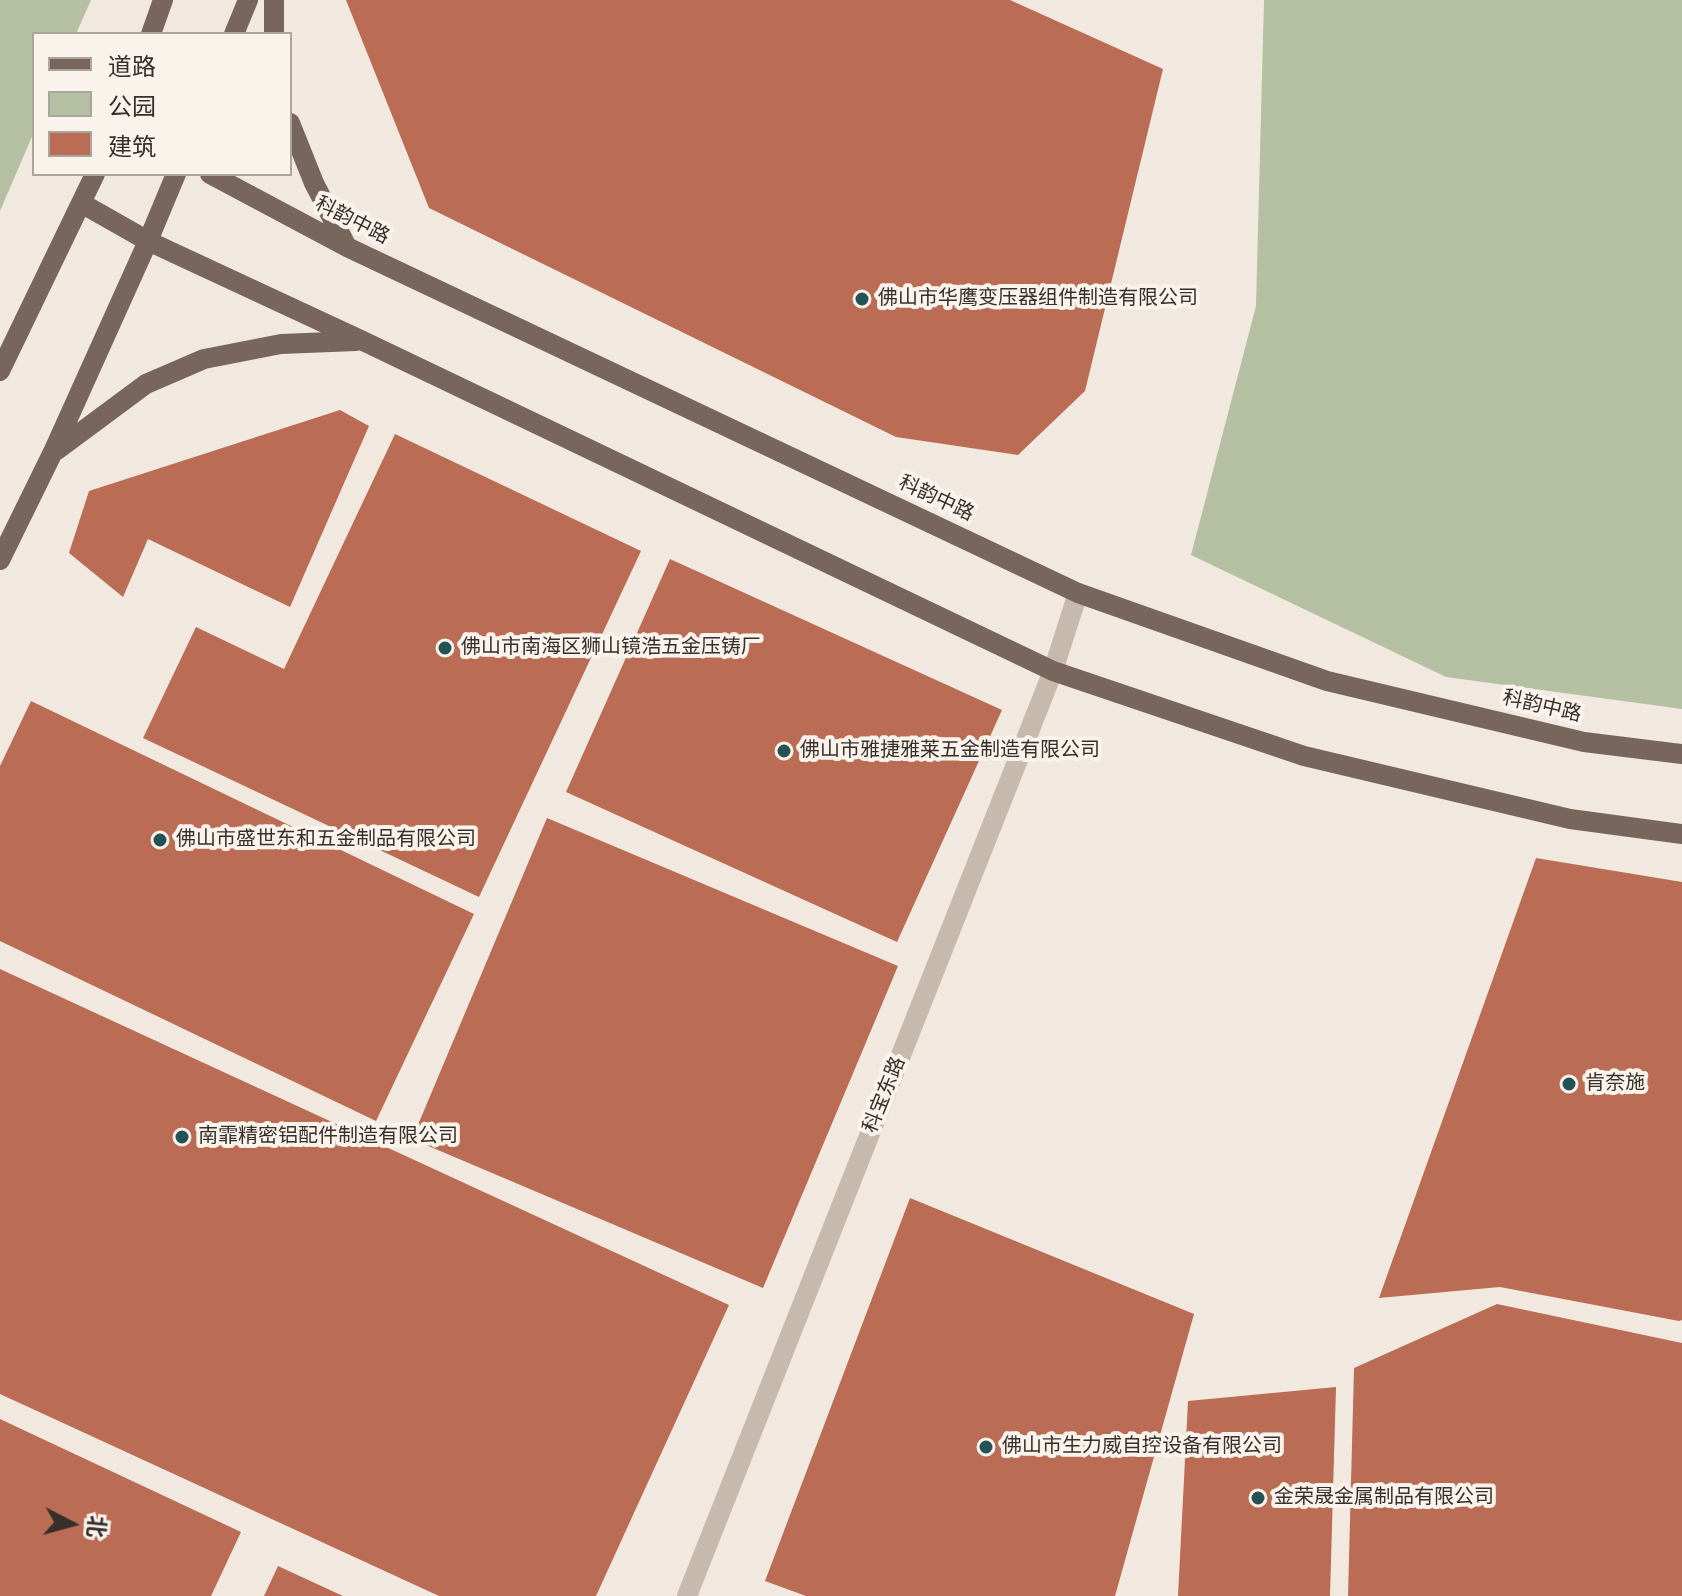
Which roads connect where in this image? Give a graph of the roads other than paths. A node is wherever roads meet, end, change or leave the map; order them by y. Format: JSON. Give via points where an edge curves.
{"nodes":[{"id":1,"x":163,"y":0,"type":"edge"},
{"id":2,"x":248,"y":0,"type":"edge"},
{"id":3,"x":274,"y":0,"type":"edge"},
{"id":4,"x":152,"y":32,"type":"edge"},
{"id":5,"x":235,"y":32,"type":"edge"},
{"id":6,"x":274,"y":32,"type":"edge"},
{"id":7,"x":292,"y":128,"type":"edge"},
{"id":8,"x":94,"y":176,"type":"edge"},
{"id":9,"x":175,"y":176,"type":"edge"},
{"id":10,"x":214,"y":176,"type":"edge"},
{"id":11,"x":81,"y":203,"type":"junction"},
{"id":12,"x":148,"y":241,"type":"junction"},
{"id":13,"x":347,"y":247,"type":"junction"},
{"id":14,"x":363,"y":341,"type":"junction"},
{"id":15,"x":0,"y":371,"type":"edge"},
{"id":16,"x":53,"y":452,"type":"junction"},
{"id":17,"x":0,"y":560,"type":"edge"},
{"id":18,"x":1078,"y":593,"type":"junction"},
{"id":19,"x":1053,"y":671,"type":"junction"},
{"id":20,"x":1682,"y":754,"type":"edge"},
{"id":21,"x":1682,"y":834,"type":"edge"},
{"id":22,"x":687,"y":1596,"type":"edge"}],
"edges":[{"from":1,"to":4,"type":"main road"},
{"from":2,"to":5,"type":"main road"},
{"from":3,"to":6,"type":"main road"},
{"from":7,"to":13,"type":"main road"},
{"from":8,"to":11,"type":"main road"},
{"from":9,"to":12,"type":"main road"},
{"from":10,"to":13,"type":"main road","name":"科韵中路"},
{"from":11,"to":12,"type":"main road"},
{"from":11,"to":15,"type":"main road"},
{"from":12,"to":14,"type":"main road"},
{"from":12,"to":16,"type":"main road"},
{"from":13,"to":18,"type":"main road","name":"科韵中路"},
{"from":14,"to":16,"type":"main road","via":[[281,344],[204,359],[146,384]]},
{"from":14,"to":19,"type":"main road"},
{"from":16,"to":17,"type":"main road"},
{"from":18,"to":19,"type":"street","name":"科宝东路"},
{"from":18,"to":20,"type":"main road","name":"科韵中路","via":[[1327,681],[1584,742]]},
{"from":19,"to":21,"type":"main road","via":[[1304,756],[1570,819]]},
{"from":19,"to":22,"type":"street","name":"科宝东路"}]}
